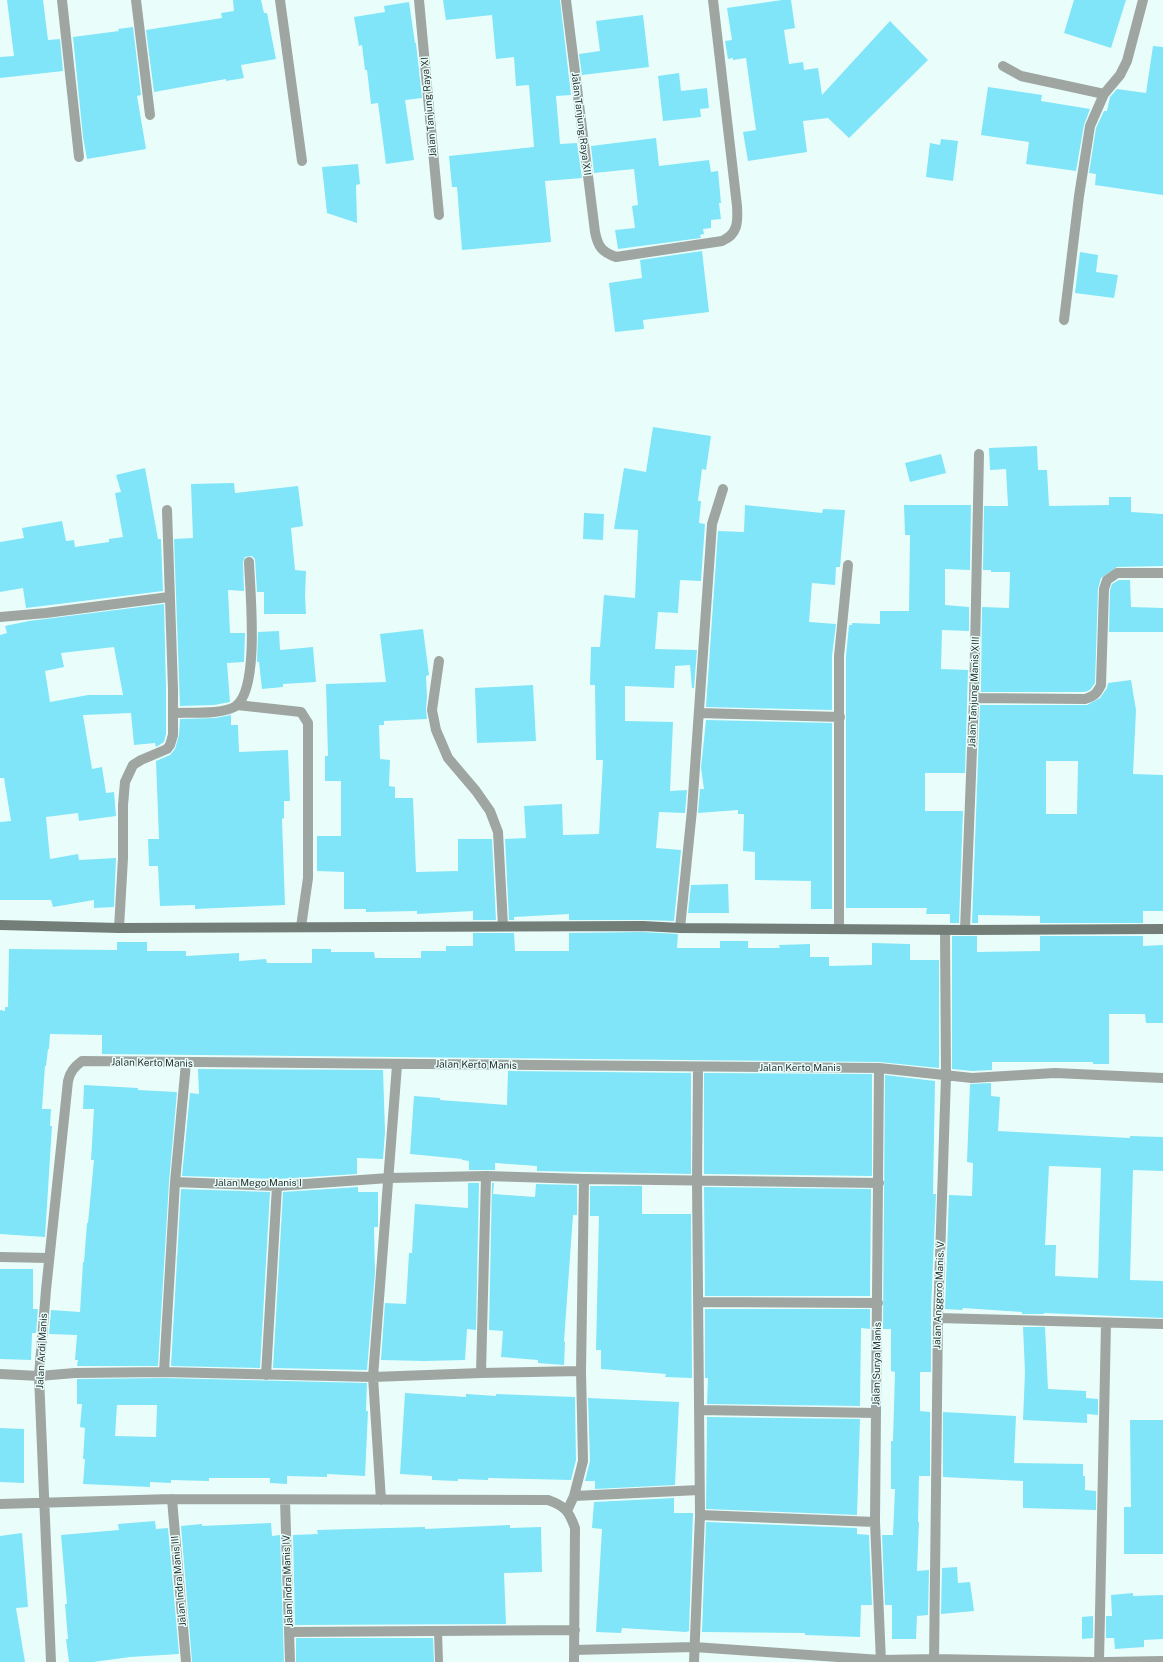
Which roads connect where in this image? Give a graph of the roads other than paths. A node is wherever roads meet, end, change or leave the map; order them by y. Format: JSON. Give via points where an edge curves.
{"nodes":[{"id":1,"x":62,"y":0,"type":"edge"},
{"id":2,"x":136,"y":0,"type":"edge"},
{"id":3,"x":280,"y":0,"type":"edge"},
{"id":4,"x":419,"y":0,"type":"edge"},
{"id":5,"x":566,"y":0,"type":"edge"},
{"id":6,"x":713,"y":0,"type":"edge"},
{"id":7,"x":1143,"y":0,"type":"edge"},
{"id":8,"x":1003,"y":66,"type":"dead end"},
{"id":9,"x":1104,"y":94,"type":"junction"},
{"id":10,"x":150,"y":115,"type":"dead end"},
{"id":11,"x":80,"y":157,"type":"dead end"},
{"id":12,"x":302,"y":161,"type":"dead end"},
{"id":13,"x":439,"y":215,"type":"dead end"},
{"id":14,"x":1064,"y":320,"type":"dead end"},
{"id":15,"x":979,"y":454,"type":"dead end"},
{"id":16,"x":723,"y":489,"type":"dead end"},
{"id":17,"x":167,"y":510,"type":"dead end"},
{"id":18,"x":249,"y":562,"type":"dead end"},
{"id":19,"x":848,"y":566,"type":"dead end"},
{"id":20,"x":1163,"y":573,"type":"edge"},
{"id":21,"x":169,"y":597,"type":"junction"},
{"id":22,"x":0,"y":617,"type":"edge"},
{"id":23,"x":439,"y":661,"type":"dead end"},
{"id":24,"x":974,"y":698,"type":"junction"},
{"id":25,"x":237,"y":705,"type":"junction"},
{"id":26,"x":173,"y":713,"type":"junction"},
{"id":27,"x":699,"y":713,"type":"junction"},
{"id":28,"x":840,"y":717,"type":"junction"},
{"id":29,"x":0,"y":925,"type":"edge"},
{"id":30,"x":503,"y":926,"type":"junction"},
{"id":31,"x":301,"y":927,"type":"junction"},
{"id":32,"x":119,"y":928,"type":"junction"},
{"id":33,"x":680,"y":928,"type":"junction"},
{"id":34,"x":1163,"y":928,"type":"edge"},
{"id":35,"x":839,"y":929,"type":"junction"},
{"id":36,"x":945,"y":930,"type":"junction"},
{"id":37,"x":965,"y":930,"type":"junction"},
{"id":38,"x":186,"y":1063,"type":"junction"},
{"id":39,"x":397,"y":1064,"type":"junction"},
{"id":40,"x":74,"y":1066,"type":"joint"},
{"id":41,"x":698,"y":1068,"type":"junction"},
{"id":42,"x":879,"y":1068,"type":"junction"},
{"id":43,"x":946,"y":1076,"type":"junction"},
{"id":44,"x":1163,"y":1078,"type":"edge"},
{"id":45,"x":486,"y":1176,"type":"junction"},
{"id":46,"x":389,"y":1178,"type":"junction"},
{"id":47,"x":584,"y":1179,"type":"junction"},
{"id":48,"x":697,"y":1181,"type":"junction"},
{"id":49,"x":175,"y":1182,"type":"junction"},
{"id":50,"x":879,"y":1183,"type":"junction"},
{"id":51,"x":277,"y":1186,"type":"junction"},
{"id":52,"x":0,"y":1257,"type":"edge"},
{"id":53,"x":49,"y":1258,"type":"junction"},
{"id":54,"x":698,"y":1302,"type":"junction"},
{"id":55,"x":878,"y":1303,"type":"junction"},
{"id":56,"x":938,"y":1318,"type":"junction"},
{"id":57,"x":1106,"y":1323,"type":"junction"},
{"id":58,"x":1163,"y":1324,"type":"edge"},
{"id":59,"x":581,"y":1371,"type":"junction"},
{"id":60,"x":164,"y":1372,"type":"junction"},
{"id":61,"x":481,"y":1373,"type":"junction"},
{"id":62,"x":0,"y":1374,"type":"edge"},
{"id":63,"x":266,"y":1375,"type":"junction"},
{"id":64,"x":40,"y":1376,"type":"junction"},
{"id":65,"x":373,"y":1377,"type":"junction"},
{"id":66,"x":699,"y":1410,"type":"junction"},
{"id":67,"x":876,"y":1413,"type":"junction"},
{"id":68,"x":699,"y":1490,"type":"junction"},
{"id":69,"x":574,"y":1496,"type":"junction"},
{"id":70,"x":172,"y":1499,"type":"junction"},
{"id":71,"x":285,"y":1500,"type":"junction"},
{"id":72,"x":381,"y":1500,"type":"junction"},
{"id":73,"x":45,"y":1503,"type":"junction"},
{"id":74,"x":0,"y":1504,"type":"edge"},
{"id":75,"x":567,"y":1511,"type":"junction"},
{"id":76,"x":700,"y":1515,"type":"junction"},
{"id":77,"x":875,"y":1522,"type":"junction"},
{"id":78,"x":574,"y":1630,"type":"junction"},
{"id":79,"x":438,"y":1631,"type":"junction"},
{"id":80,"x":290,"y":1632,"type":"junction"},
{"id":81,"x":694,"y":1647,"type":"junction"},
{"id":82,"x":574,"y":1650,"type":"junction"},
{"id":83,"x":881,"y":1661,"type":"edge"},
{"id":84,"x":934,"y":1661,"type":"edge"},
{"id":85,"x":1163,"y":1661,"type":"edge"},
{"id":86,"x":51,"y":1662,"type":"edge"},
{"id":87,"x":186,"y":1662,"type":"edge"},
{"id":88,"x":290,"y":1662,"type":"edge"},
{"id":89,"x":439,"y":1662,"type":"edge"},
{"id":90,"x":574,"y":1662,"type":"edge"},
{"id":91,"x":694,"y":1662,"type":"edge"},
{"id":92,"x":1093,"y":1662,"type":"edge"},
{"id":93,"x":1099,"y":1662,"type":"edge"},
{"id":94,"x":1105,"y":1662,"type":"edge"}],
"edges":[{"from":1,"to":11,"type":"street"},
{"from":2,"to":10,"type":"street"},
{"from":3,"to":12,"type":"street"},
{"from":4,"to":13,"type":"street","name":"Jalan Tanjung Raya XI"},
{"from":5,"to":6,"type":"street","name":"Jalan Tanjung Raya XII","via":[[595,232],[600,248],[616,257],[722,241],[733,234],[736,228],[737,206]]},
{"from":7,"to":9,"type":"street","via":[[1127,61],[1120,75]]},
{"from":8,"to":9,"type":"street","via":[[1021,76]]},
{"from":9,"to":14,"type":"street","via":[[1090,126]]},
{"from":15,"to":24,"type":"street","name":"Jalan Tanjung Manis XIII"},
{"from":16,"to":27,"type":"street","via":[[712,524]]},
{"from":17,"to":21,"type":"street"},
{"from":18,"to":25,"type":"street","via":[[252,640],[248,677]]},
{"from":19,"to":28,"type":"street","via":[[839,656]]},
{"from":20,"to":24,"type":"street","via":[[1117,573],[1107,580],[1104,589],[1101,685],[1093,697]]},
{"from":21,"to":22,"type":"street"},
{"from":21,"to":26,"type":"street"},
{"from":23,"to":30,"type":"street","via":[[432,710],[436,730],[448,758],[490,811],[498,832]]},
{"from":24,"to":37,"type":"street","name":"Jalan Tanjung Manis XIII"},
{"from":25,"to":26,"type":"street","via":[[217,711]]},
{"from":25,"to":31,"type":"street","via":[[301,712],[308,723],[308,878]]},
{"from":26,"to":32,"type":"street","via":[[173,735],[170,745],[167,749],[133,765],[125,782]]},
{"from":27,"to":28,"type":"street"},
{"from":27,"to":33,"type":"street"},
{"from":28,"to":35,"type":"street"},
{"from":29,"to":32,"type":"main road"},
{"from":30,"to":31,"type":"main road"},
{"from":30,"to":33,"type":"main road"},
{"from":31,"to":32,"type":"main road"},
{"from":33,"to":35,"type":"main road"},
{"from":34,"to":37,"type":"main road"},
{"from":35,"to":36,"type":"main road"},
{"from":36,"to":37,"type":"main road"},
{"from":36,"to":43,"type":"street","name":"Jalan Anggoro Manis. V"},
{"from":38,"to":39,"type":"street","name":"Jalan Kerto Manis"},
{"from":38,"to":40,"type":"street","name":"Jalan Kerto Manis","via":[[82,1062]]},
{"from":38,"to":49,"type":"street"},
{"from":39,"to":41,"type":"street","name":"Jalan Kerto Manis"},
{"from":39,"to":46,"type":"street"},
{"from":40,"to":53,"type":"street","name":"Jalan Ardi Manis","via":[[68,1081]]},
{"from":41,"to":42,"type":"street","name":"Jalan Kerto Manis"},
{"from":41,"to":48,"type":"street"},
{"from":42,"to":43,"type":"street","name":"Jalan Kerto Manis"},
{"from":42,"to":50,"type":"street","name":"Jalan Surya Manis"},
{"from":43,"to":44,"type":"street","name":"Jalan Kerto Manis","via":[[972,1078],[1076,1073]]},
{"from":43,"to":56,"type":"street","name":"Jalan Anggoro Manis. V"},
{"from":45,"to":46,"type":"street","name":"Jalan Mego Manis I"},
{"from":45,"to":47,"type":"street","name":"Jalan Mego Manis I"},
{"from":45,"to":61,"type":"street"},
{"from":46,"to":51,"type":"street","name":"Jalan Mego Manis I"},
{"from":46,"to":65,"type":"street"},
{"from":47,"to":48,"type":"street","name":"Jalan Mego Manis I"},
{"from":47,"to":59,"type":"street"},
{"from":48,"to":50,"type":"street","name":"Jalan Mego Manis I"},
{"from":48,"to":54,"type":"street"},
{"from":49,"to":51,"type":"street","name":"Jalan Mego Manis I"},
{"from":49,"to":60,"type":"street"},
{"from":50,"to":55,"type":"street","name":"Jalan Surya Manis"},
{"from":51,"to":63,"type":"street"},
{"from":52,"to":53,"type":"street"},
{"from":53,"to":64,"type":"street","name":"Jalan Ardi Manis"},
{"from":54,"to":55,"type":"street"},
{"from":54,"to":66,"type":"street"},
{"from":55,"to":67,"type":"street","name":"Jalan Surya Manis"},
{"from":56,"to":57,"type":"street"},
{"from":56,"to":84,"type":"street","name":"Jalan Anggoro Manis. V"},
{"from":57,"to":58,"type":"street"},
{"from":57,"to":93,"type":"street"},
{"from":59,"to":61,"type":"street"},
{"from":59,"to":69,"type":"street","via":[[583,1461]]},
{"from":60,"to":63,"type":"street"},
{"from":60,"to":64,"type":"street"},
{"from":61,"to":65,"type":"street"},
{"from":62,"to":64,"type":"street"},
{"from":63,"to":65,"type":"street"},
{"from":64,"to":73,"type":"street","name":"Jalan Ardi Manis"},
{"from":65,"to":72,"type":"street"},
{"from":66,"to":67,"type":"street"},
{"from":66,"to":68,"type":"street"},
{"from":67,"to":77,"type":"street","name":"Jalan Surya Manis"},
{"from":68,"to":69,"type":"street"},
{"from":68,"to":76,"type":"street"},
{"from":69,"to":75,"type":"street"},
{"from":70,"to":71,"type":"street"},
{"from":70,"to":73,"type":"street"},
{"from":70,"to":87,"type":"street","name":"Jalan Indra Manis III"},
{"from":71,"to":72,"type":"street"},
{"from":71,"to":80,"type":"street","name":"Jalan Indra Manis IV"},
{"from":72,"to":75,"type":"street","via":[[548,1500],[562,1505]]},
{"from":73,"to":74,"type":"street"},
{"from":73,"to":86,"type":"street","name":"Jalan Ardi Manis"},
{"from":75,"to":78,"type":"street","via":[[575,1528]]},
{"from":76,"to":77,"type":"street"},
{"from":76,"to":81,"type":"street"},
{"from":77,"to":83,"type":"street","name":"Jalan Surya Manis"},
{"from":78,"to":79,"type":"street"},
{"from":78,"to":82,"type":"street"},
{"from":79,"to":80,"type":"street"},
{"from":79,"to":89,"type":"lane"},
{"from":80,"to":88,"type":"street","name":"Jalan Indra Manis IV"},
{"from":81,"to":82,"type":"street"},
{"from":81,"to":83,"type":"street"},
{"from":81,"to":91,"type":"street"},
{"from":82,"to":90,"type":"street"},
{"from":83,"to":84,"type":"street"},
{"from":84,"to":92,"type":"street"},
{"from":85,"to":94,"type":"street"}]}
